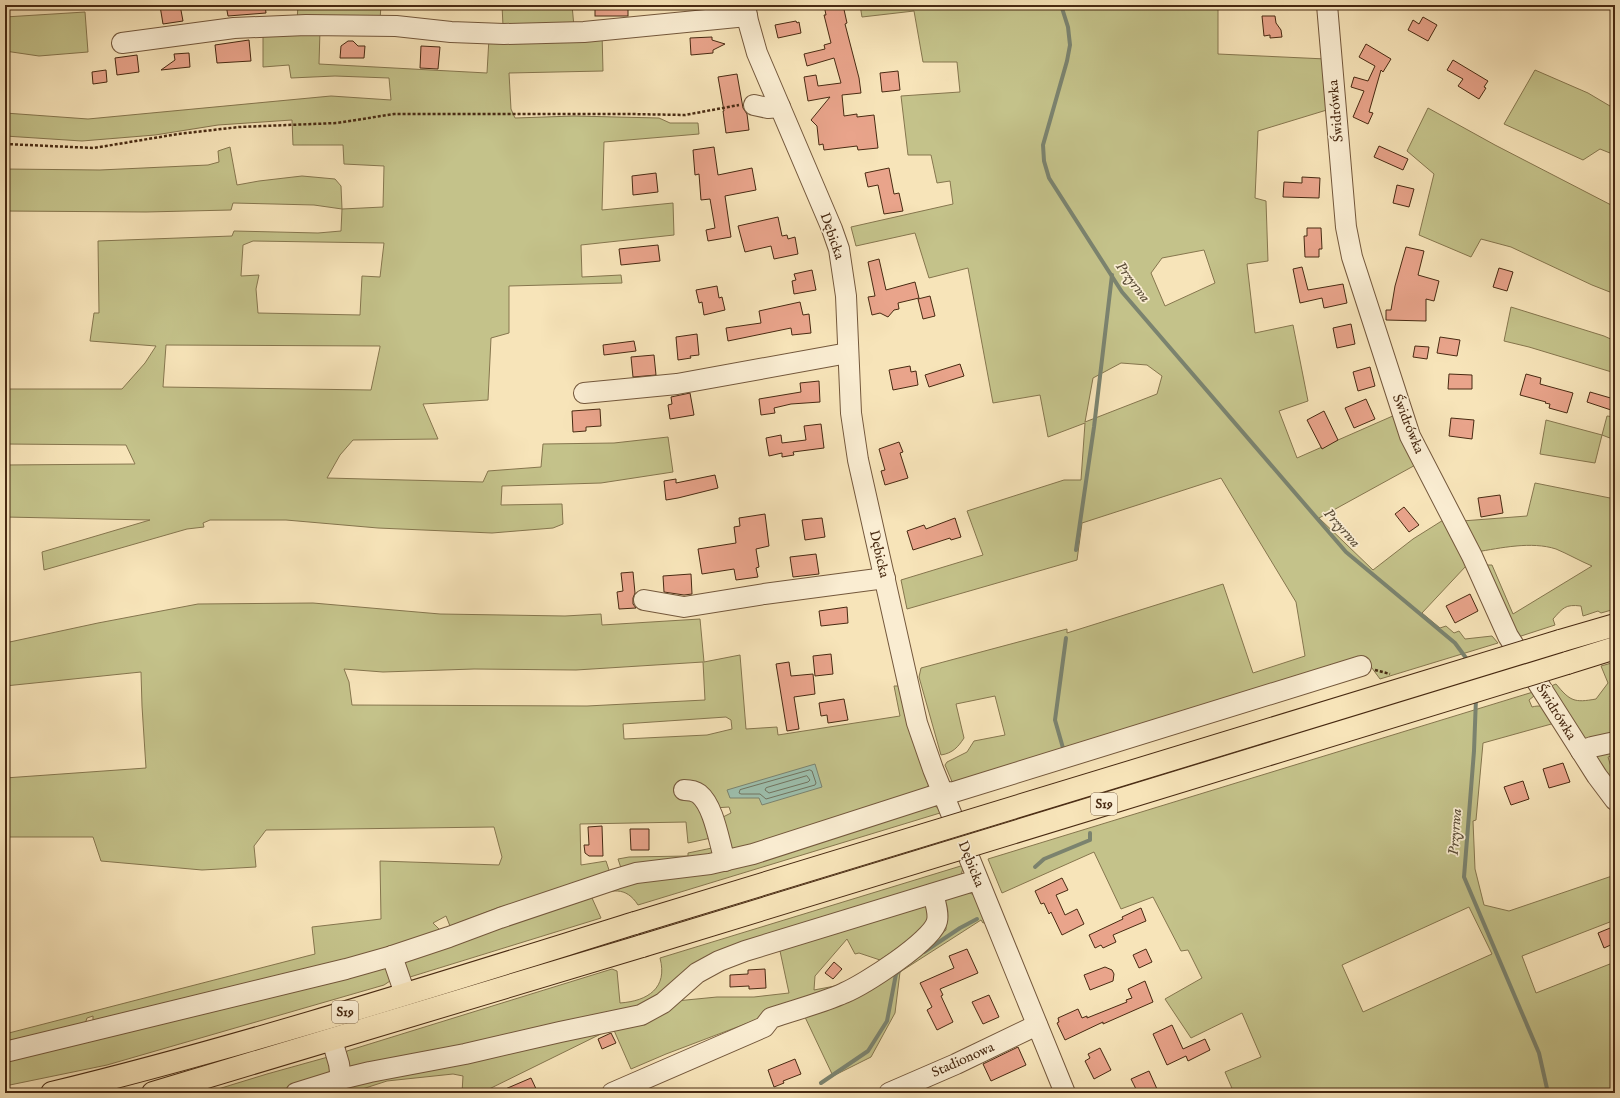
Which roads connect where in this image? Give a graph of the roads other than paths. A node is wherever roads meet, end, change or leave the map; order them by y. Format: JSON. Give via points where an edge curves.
{"nodes":[{"id":1,"x":1327,"y":5,"type":"edge"},
{"id":2,"x":746,"y":10,"type":"edge"},
{"id":3,"x":122,"y":43,"type":"dead end"},
{"id":4,"x":754,"y":105,"type":"road end"},
{"id":5,"x":780,"y":107,"type":"junction"},
{"id":6,"x":848,"y":353,"type":"junction"},
{"id":7,"x":584,"y":393,"type":"dead end"},
{"id":8,"x":885,"y":578,"type":"junction"},
{"id":9,"x":644,"y":600,"type":"dead end"},
{"id":10,"x":1615,"y":625,"type":"edge"},
{"id":11,"x":1615,"y":648,"type":"edge"},
{"id":12,"x":1361,"y":666,"type":"dead end"},
{"id":13,"x":1615,"y":742,"type":"edge"},
{"id":14,"x":1581,"y":751,"type":"junction"},
{"id":15,"x":684,"y":790,"type":"dead end"},
{"id":16,"x":942,"y":793,"type":"junction"},
{"id":17,"x":1615,"y":800,"type":"edge"},
{"id":18,"x":717,"y":862,"type":"junction"},
{"id":19,"x":977,"y":880,"type":"junction"},
{"id":20,"x":933,"y":894,"type":"junction"},
{"id":21,"x":392,"y":956,"type":"junction"},
{"id":22,"x":405,"y":994,"type":"junction"},
{"id":23,"x":1037,"y":1025,"type":"junction"},
{"id":24,"x":332,"y":1040,"type":"junction"},
{"id":25,"x":5,"y":1052,"type":"edge"},
{"id":26,"x":341,"y":1079,"type":"junction"},
{"id":27,"x":52,"y":1093,"type":"edge"},
{"id":28,"x":153,"y":1093,"type":"edge"},
{"id":29,"x":296,"y":1093,"type":"edge"},
{"id":30,"x":612,"y":1093,"type":"edge"},
{"id":31,"x":889,"y":1093,"type":"edge"},
{"id":32,"x":1065,"y":1093,"type":"edge"}],
"edges":[{"from":1,"to":14,"type":"street","name":"Świdrówka","via":[[1346,228],[1352,257],[1410,436],[1472,556],[1508,636]]},
{"from":2,"to":3,"type":"street","via":[[569,32],[504,34],[396,26],[321,25],[234,28]]},
{"from":2,"to":5,"type":"street","name":"Dębicka","via":[[757,53]]},
{"from":4,"to":5,"type":"street"},
{"from":5,"to":6,"type":"street","name":"Dębicka","via":[[839,249],[846,296]]},
{"from":6,"to":7,"type":"street","via":[[677,384]]},
{"from":6,"to":8,"type":"street","name":"Dębicka","via":[[852,421],[858,460]]},
{"from":8,"to":9,"type":"street","via":[[684,607]]},
{"from":8,"to":16,"type":"street","name":"Dębicka","via":[[917,723]]},
{"from":10,"to":22,"type":"highway","number":"S19","bridge":true},
{"from":11,"to":24,"type":"highway","number":"S19","bridge":true},
{"from":12,"to":16,"type":"street","via":[[954,792]]},
{"from":13,"to":14,"type":"street"},
{"from":14,"to":17,"type":"street","name":"Świdrówka"},
{"from":15,"to":18,"type":"street","via":[[698,793],[710,809]]},
{"from":16,"to":18,"type":"street","via":[[826,831]]},
{"from":16,"to":19,"type":"street","name":"Dębicka"},
{"from":18,"to":21,"type":"street","via":[[616,879]]},
{"from":19,"to":20,"type":"street"},
{"from":19,"to":23,"type":"street","name":"Dębicka"},
{"from":20,"to":26,"type":"street","via":[[719,961],[697,973],[663,1003],[641,1015]]},
{"from":20,"to":30,"type":"street","via":[[938,920],[935,926],[919,944],[884,970],[844,993],[771,1018],[764,1027]]},
{"from":21,"to":22,"type":"street"},
{"from":21,"to":25,"type":"street"},
{"from":22,"to":27,"type":"highway","number":"S19","via":[[152,1068]]},
{"from":23,"to":31,"type":"street","name":"Stadionowa"},
{"from":23,"to":32,"type":"street","name":"Dębicka"},
{"from":24,"to":26,"type":"street"},
{"from":24,"to":28,"type":"highway","number":"S19"},
{"from":26,"to":29,"type":"street"}]}
